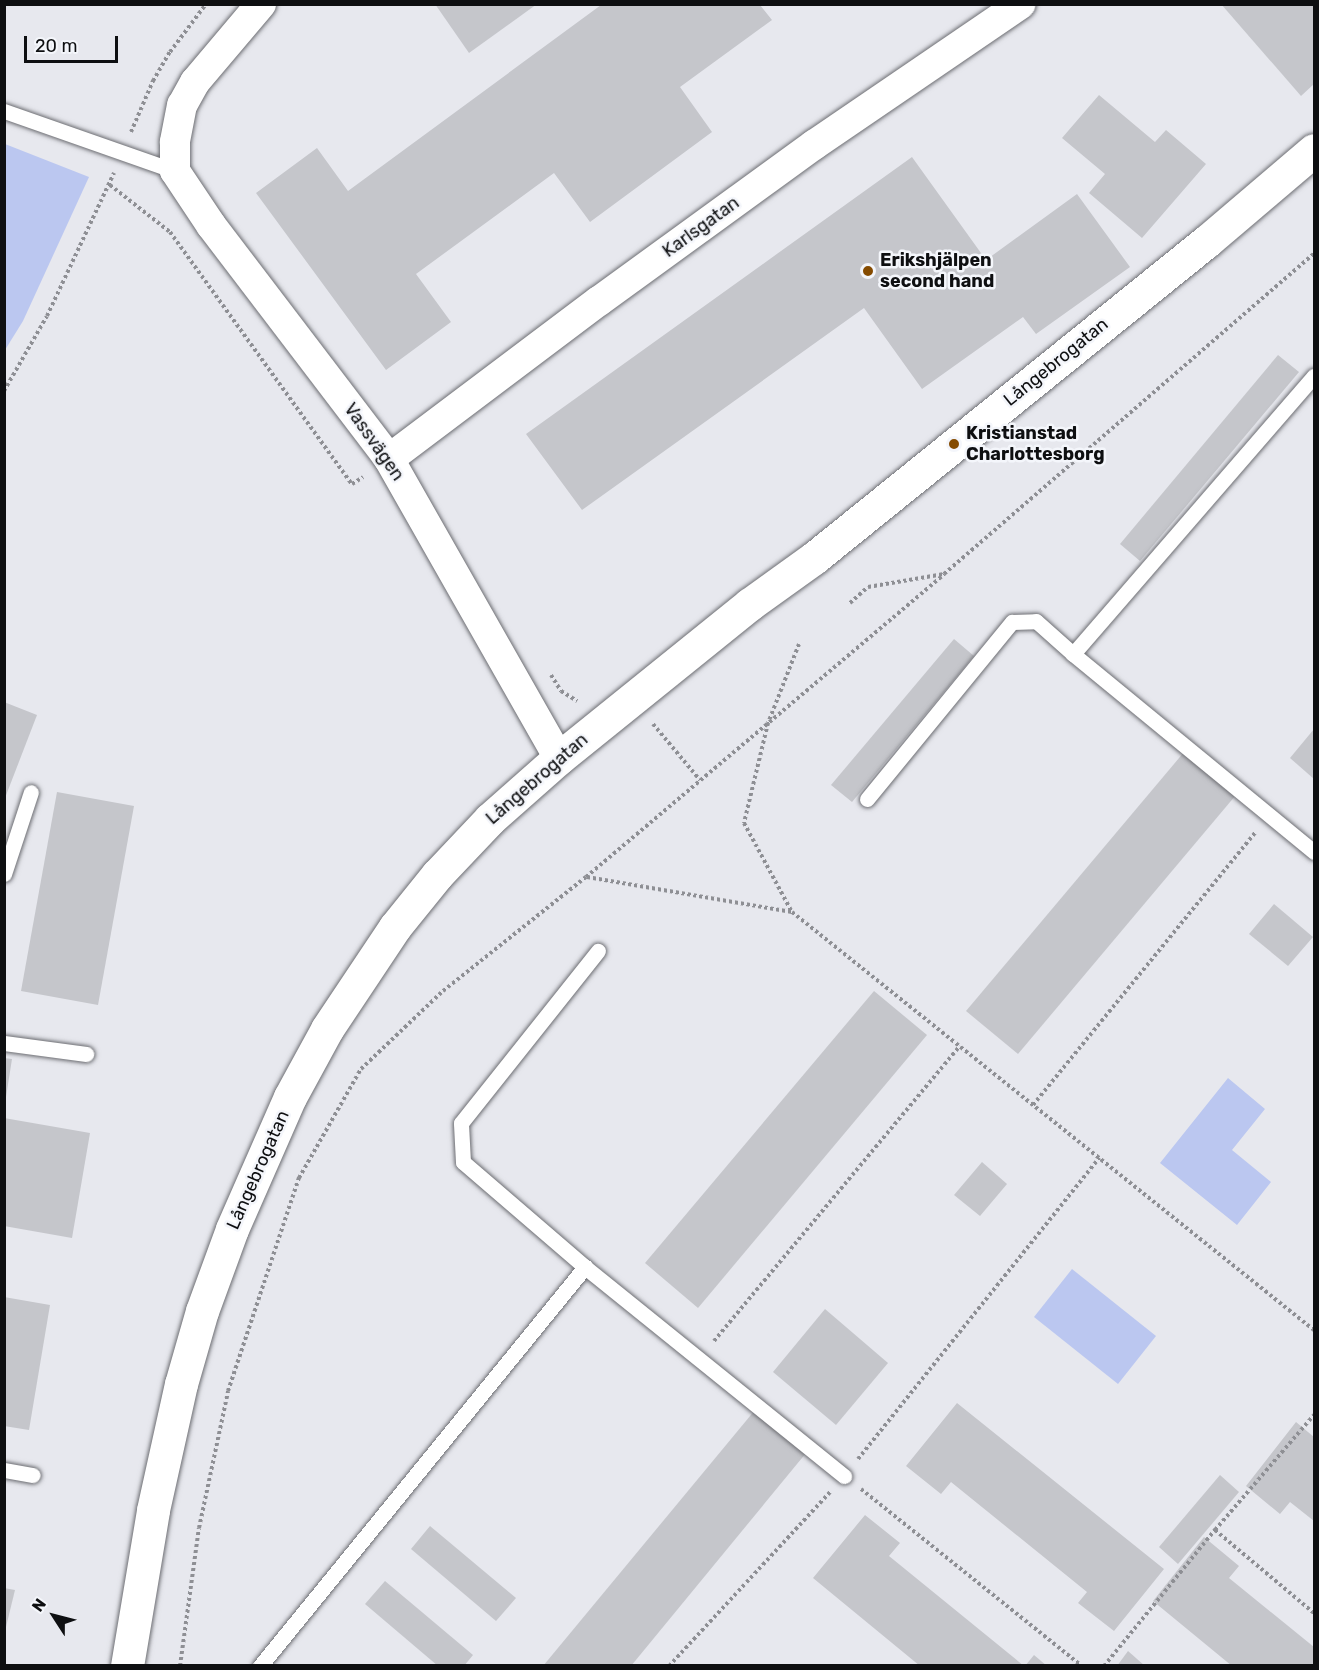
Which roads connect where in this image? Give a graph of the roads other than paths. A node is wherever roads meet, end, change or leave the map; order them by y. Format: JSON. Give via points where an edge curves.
{"nodes":[{"id":1,"x":261,"y":4,"type":"edge"},
{"id":2,"x":1021,"y":4,"type":"edge"},
{"id":3,"x":4,"y":111,"type":"edge"},
{"id":4,"x":1314,"y":150,"type":"edge"},
{"id":5,"x":175,"y":156,"type":"junction"},
{"id":6,"x":1314,"y":376,"type":"edge"},
{"id":7,"x":389,"y":459,"type":"junction"},
{"id":8,"x":1073,"y":654,"type":"junction"},
{"id":9,"x":559,"y":758,"type":"junction"},
{"id":10,"x":31,"y":792,"type":"dead end"},
{"id":11,"x":867,"y":799,"type":"dead end"},
{"id":12,"x":1314,"y":852,"type":"edge"},
{"id":13,"x":4,"y":874,"type":"edge"},
{"id":14,"x":598,"y":951,"type":"dead end"},
{"id":15,"x":4,"y":1042,"type":"edge"},
{"id":16,"x":86,"y":1054,"type":"dead end"},
{"id":17,"x":585,"y":1267,"type":"junction"},
{"id":18,"x":4,"y":1470,"type":"edge"},
{"id":19,"x":33,"y":1475,"type":"dead end"},
{"id":20,"x":844,"y":1476,"type":"road end"},
{"id":21,"x":127,"y":1665,"type":"edge"},
{"id":22,"x":260,"y":1665,"type":"edge"}],
"edges":[{"from":1,"to":5,"type":"street","via":[[195,82],[182,105]]},
{"from":2,"to":7,"type":"street","name":"Karlsgatan","via":[[813,145]]},
{"from":3,"to":5,"type":"lane","via":[[122,153]]},
{"from":4,"to":9,"type":"main road","name":"Långebrogatan","via":[[814,558],[750,604]]},
{"from":5,"to":7,"type":"street","name":"Vassvägen","via":[[211,225]]},
{"from":6,"to":8,"type":"lane"},
{"from":7,"to":9,"type":"street","name":"Vassvägen"},
{"from":8,"to":11,"type":"lane","via":[[1036,621],[1012,622]]},
{"from":8,"to":12,"type":"lane"},
{"from":9,"to":21,"type":"main road","name":"Långebrogatan","via":[[490,819],[437,874],[395,927],[327,1029],[290,1097],[232,1228],[181,1384],[153,1510]]},
{"from":10,"to":13,"type":"lane"},
{"from":14,"to":17,"type":"lane","via":[[461,1123],[463,1162]]},
{"from":15,"to":16,"type":"lane"},
{"from":17,"to":20,"type":"lane"},
{"from":17,"to":22,"type":"lane"},
{"from":18,"to":19,"type":"lane"}]}
